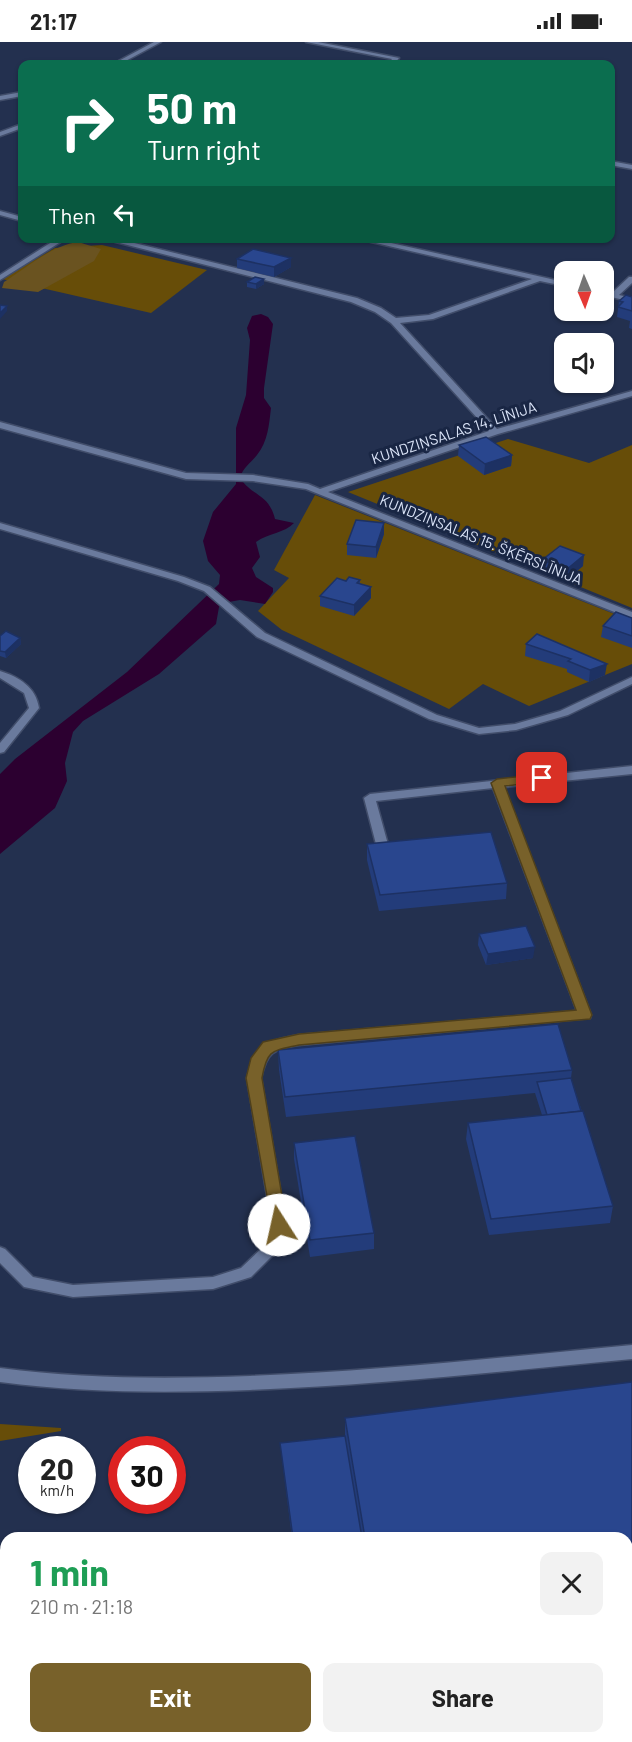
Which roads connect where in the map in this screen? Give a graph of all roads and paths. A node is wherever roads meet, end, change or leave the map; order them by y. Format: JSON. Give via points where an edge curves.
{"nodes":[{"id":1,"x":158,"y":42,"type":"edge"},
{"id":2,"x":309,"y":42,"type":"edge"},
{"id":3,"x":124,"y":60,"type":"edge"},
{"id":4,"x":394,"y":60,"type":"edge"},
{"id":5,"x":18,"y":95,"type":"edge"},
{"id":6,"x":0,"y":98,"type":"edge"},
{"id":7,"x":18,"y":127,"type":"edge"},
{"id":8,"x":0,"y":134,"type":"edge"},
{"id":9,"x":615,"y":164,"type":"edge"},
{"id":10,"x":632,"y":167,"type":"edge"},
{"id":11,"x":0,"y":213,"type":"edge"},
{"id":12,"x":18,"y":218,"type":"edge"},
{"id":13,"x":56,"y":243,"type":"edge"},
{"id":14,"x":123,"y":243,"type":"edge"},
{"id":15,"x":140,"y":243,"type":"edge"},
{"id":16,"x":379,"y":243,"type":"edge"},
{"id":17,"x":135,"y":246,"type":"junction"},
{"id":18,"x":0,"y":278,"type":"edge"},
{"id":19,"x":539,"y":279,"type":"junction"},
{"id":20,"x":632,"y":279,"type":"edge"},
{"id":21,"x":554,"y":282,"type":"edge"},
{"id":22,"x":614,"y":295,"type":"edge"},
{"id":23,"x":614,"y":296,"type":"edge"},
{"id":24,"x":632,"y":300,"type":"edge"},
{"id":25,"x":394,"y":321,"type":"junction"},
{"id":26,"x":632,"y":393,"type":"edge"},
{"id":27,"x":0,"y":426,"type":"edge"},
{"id":28,"x":495,"y":432,"type":"junction"},
{"id":29,"x":319,"y":492,"type":"junction"},
{"id":30,"x":0,"y":526,"type":"edge"},
{"id":31,"x":632,"y":616,"type":"edge"},
{"id":32,"x":0,"y":674,"type":"edge"},
{"id":33,"x":632,"y":680,"type":"edge"},
{"id":34,"x":0,"y":750,"type":"edge"},
{"id":35,"x":632,"y":770,"type":"edge"},
{"id":36,"x":497,"y":783,"type":"junction"},
{"id":37,"x":383,"y":848,"type":"edge"},
{"id":38,"x":0,"y":1253,"type":"edge"},
{"id":39,"x":632,"y":1352,"type":"edge"},
{"id":40,"x":0,"y":1375,"type":"edge"}],
"edges":[{"from":1,"to":3,"type":"street"},
{"from":2,"to":4,"type":"street"},
{"from":5,"to":6,"type":"street"},
{"from":7,"to":8,"type":"street"},
{"from":9,"to":10,"type":"street"},
{"from":11,"to":12,"type":"street"},
{"from":13,"to":18,"type":"street"},
{"from":14,"to":17,"type":"street"},
{"from":15,"to":17,"type":"street"},
{"from":16,"to":19,"type":"street"},
{"from":17,"to":25,"type":"street","via":[[354,300]]},
{"from":19,"to":21,"type":"street"},
{"from":19,"to":25,"type":"street","via":[[430,317]]},
{"from":20,"to":22,"type":"street"},
{"from":23,"to":24,"type":"street"},
{"from":25,"to":28,"type":"street"},
{"from":26,"to":28,"type":"street","name":"KUNDZIŅSALAS 14. LĪNIJA"},
{"from":27,"to":29,"type":"street","name":"KUNDZIŅSALAS 15. ŠĶĒRSLĪNIJA","via":[[186,476],[253,478]]},
{"from":28,"to":29,"type":"street","name":"KUNDZIŅSALAS 14. LĪNIJA"},
{"from":29,"to":31,"type":"street","name":"KUNDZIŅSALAS 15. ŠĶĒRSLĪNIJA"},
{"from":30,"to":33,"type":"street","via":[[207,590],[261,635],[433,717],[479,731],[516,727],[564,713]]},
{"from":32,"to":34,"type":"street","via":[[28,688],[34,708]]},
{"from":35,"to":36,"type":"street"},
{"from":36,"to":37,"type":"street","via":[[370,798]]},
{"from":36,"to":38,"type":"street","via":[[585,1015],[268,1046],[258,1058],[254,1078],[279,1225],[270,1249],[246,1272],[213,1282],[73,1292],[29,1283]]},
{"from":39,"to":40,"type":"street","via":[[303,1382],[154,1386]]}]}
